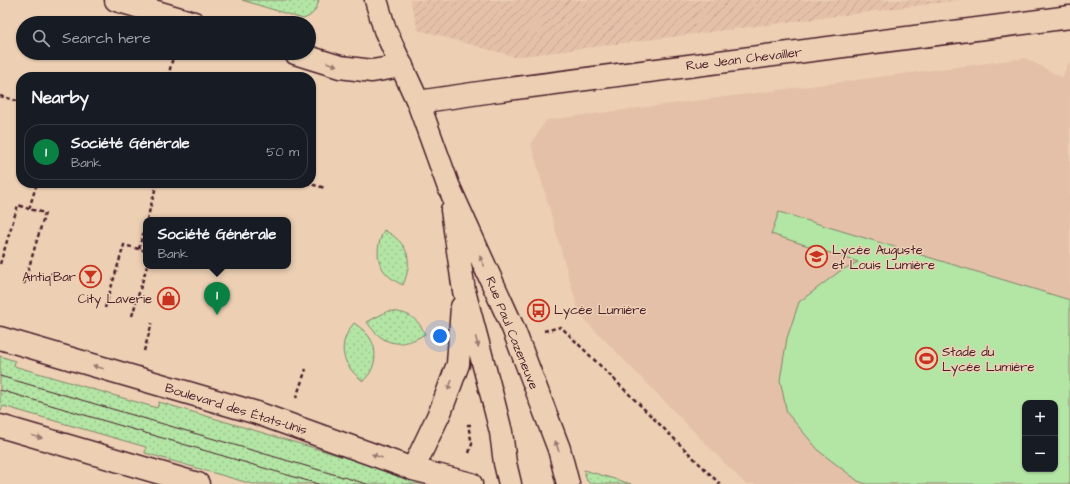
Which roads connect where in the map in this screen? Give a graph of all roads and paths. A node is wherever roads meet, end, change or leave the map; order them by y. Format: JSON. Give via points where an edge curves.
{"nodes":[{"id":1,"x":116,"y":0,"type":"edge"},
{"id":2,"x":376,"y":0,"type":"edge"},
{"id":3,"x":170,"y":16,"type":"edge"},
{"id":4,"x":1070,"y":17,"type":"edge"},
{"id":5,"x":172,"y":60,"type":"edge"},
{"id":6,"x":316,"y":60,"type":"edge"},
{"id":7,"x":402,"y":66,"type":"junction"},
{"id":8,"x":169,"y":72,"type":"edge"},
{"id":9,"x":0,"y":96,"type":"edge"},
{"id":10,"x":16,"y":101,"type":"edge"},
{"id":11,"x":418,"y":102,"type":"junction"},
{"id":12,"x":448,"y":185,"type":"junction"},
{"id":13,"x":316,"y":186,"type":"edge"},
{"id":14,"x":35,"y":188,"type":"edge"},
{"id":15,"x":157,"y":188,"type":"edge"},
{"id":16,"x":325,"y":188,"type":"dead end"},
{"id":17,"x":29,"y":209,"type":"junction"},
{"id":18,"x":148,"y":217,"type":"edge"},
{"id":19,"x":143,"y":234,"type":"edge"},
{"id":20,"x":139,"y":249,"type":"junction"},
{"id":21,"x":143,"y":250,"type":"edge"},
{"id":22,"x":0,"y":264,"type":"edge"},
{"id":23,"x":146,"y":269,"type":"edge"},
{"id":24,"x":24,"y":284,"type":"dead end"},
{"id":25,"x":464,"y":291,"type":"junction"},
{"id":26,"x":105,"y":308,"type":"dead end"},
{"id":27,"x":132,"y":316,"type":"dead end"},
{"id":28,"x":152,"y":323,"type":"dead end"},
{"id":29,"x":542,"y":332,"type":"dead end"},
{"id":30,"x":0,"y":338,"type":"edge"},
{"id":31,"x":142,"y":358,"type":"dead end"},
{"id":32,"x":306,"y":369,"type":"dead end"},
{"id":33,"x":295,"y":401,"type":"dead end"},
{"id":34,"x":0,"y":426,"type":"edge"},
{"id":35,"x":414,"y":469,"type":"junction"},
{"id":36,"x":198,"y":484,"type":"edge"},
{"id":37,"x":470,"y":484,"type":"edge"},
{"id":38,"x":510,"y":484,"type":"edge"},
{"id":39,"x":568,"y":484,"type":"edge"},
{"id":40,"x":720,"y":484,"type":"edge"}],
"edges":[{"from":1,"to":3,"type":"street"},
{"from":2,"to":7,"type":"street","name":"Rue Paul Cazeneuve","via":[[385,30]]},
{"from":4,"to":11,"type":"street","name":"Rue Jean Chevailler"},
{"from":5,"to":8,"type":"path"},
{"from":6,"to":7,"type":"street","one_way":true,"via":[[340,67],[372,71]]},
{"from":7,"to":11,"type":"street","name":"Rue Paul Cazeneuve"},
{"from":9,"to":10,"type":"path"},
{"from":11,"to":12,"type":"street","name":"Rue Paul Cazeneuve"},
{"from":12,"to":25,"type":"street","name":"Rue Paul Cazeneuve"},
{"from":39,"to":12,"type":"street","name":"Rue Paul Cazeneuve","one_way":true,"via":[[558,449],[513,328]]},
{"from":13,"to":16,"type":"path"},
{"from":14,"to":17,"type":"path"},
{"from":15,"to":18,"type":"path"},
{"from":17,"to":22,"type":"path","via":[[18,205]]},
{"from":17,"to":24,"type":"path","via":[[45,213]]},
{"from":19,"to":20,"type":"path"},
{"from":20,"to":21,"type":"path"},
{"from":20,"to":26,"type":"path","via":[[124,245]]},
{"from":23,"to":27,"type":"path"},
{"from":25,"to":35,"type":"street","name":"Rue Paul Cazeneuve","one_way":true,"via":[[458,364],[441,410]]},
{"from":25,"to":38,"type":"street","name":"Rue Paul Cazeneuve","one_way":true,"via":[[501,432]]},
{"from":28,"to":31,"type":"path"},
{"from":29,"to":40,"type":"path","via":[[561,327]]},
{"from":35,"to":30,"type":"street","name":"Boulevard des États-Unis","one_way":true,"via":[[257,413]]},
{"from":32,"to":33,"type":"path"},
{"from":34,"to":36,"type":"street","one_way":true},
{"from":35,"to":37,"type":"street","name":"Boulevard des États-Unis"}]}
